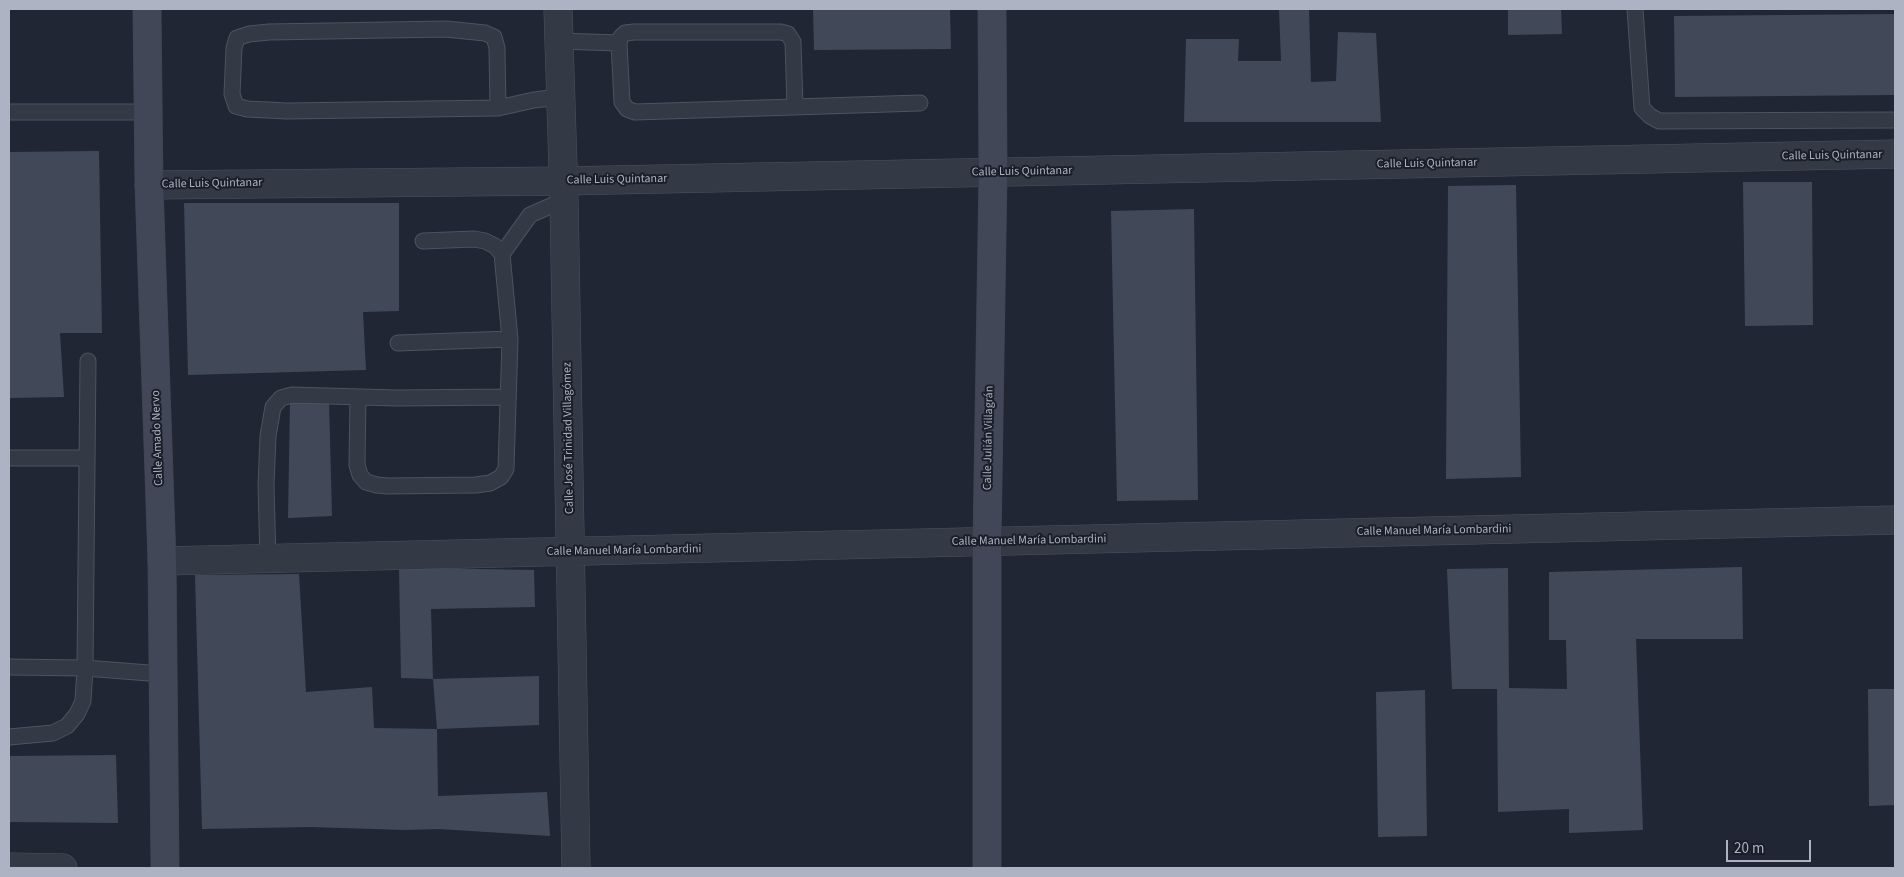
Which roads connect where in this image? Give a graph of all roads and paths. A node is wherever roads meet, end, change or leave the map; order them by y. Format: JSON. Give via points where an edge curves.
{"nodes":[{"id":1,"x":147,"y":9,"type":"edge"},
{"id":2,"x":558,"y":9,"type":"edge"},
{"id":3,"x":992,"y":9,"type":"edge"},
{"id":4,"x":1635,"y":9,"type":"edge"},
{"id":5,"x":559,"y":41,"type":"junction"},
{"id":6,"x":619,"y":43,"type":"junction"},
{"id":7,"x":560,"y":97,"type":"junction"},
{"id":8,"x":920,"y":104,"type":"dead end"},
{"id":9,"x":795,"y":106,"type":"junction"},
{"id":10,"x":498,"y":108,"type":"junction"},
{"id":11,"x":9,"y":112,"type":"edge"},
{"id":12,"x":148,"y":112,"type":"junction"},
{"id":13,"x":1895,"y":120,"type":"edge"},
{"id":14,"x":1895,"y":154,"type":"edge"},
{"id":15,"x":993,"y":173,"type":"junction"},
{"id":16,"x":149,"y":185,"type":"junction"},
{"id":17,"x":564,"y":191,"type":"junction"},
{"id":18,"x":423,"y":241,"type":"dead end"},
{"id":19,"x":502,"y":254,"type":"junction"},
{"id":20,"x":510,"y":340,"type":"junction"},
{"id":21,"x":398,"y":343,"type":"dead end"},
{"id":22,"x":88,"y":361,"type":"dead end"},
{"id":23,"x":508,"y":397,"type":"junction"},
{"id":24,"x":358,"y":398,"type":"junction"},
{"id":25,"x":9,"y":458,"type":"edge"},
{"id":26,"x":87,"y":458,"type":"junction"},
{"id":27,"x":1895,"y":520,"type":"edge"},
{"id":28,"x":987,"y":542,"type":"junction"},
{"id":29,"x":571,"y":552,"type":"junction"},
{"id":30,"x":268,"y":559,"type":"junction"},
{"id":31,"x":162,"y":561,"type":"junction"},
{"id":32,"x":9,"y":667,"type":"edge"},
{"id":33,"x":85,"y":668,"type":"junction"},
{"id":34,"x":162,"y":674,"type":"junction"},
{"id":35,"x":9,"y":737,"type":"edge"},
{"id":36,"x":9,"y":867,"type":"edge"},
{"id":37,"x":63,"y":868,"type":"edge"},
{"id":38,"x":164,"y":868,"type":"edge"},
{"id":39,"x":576,"y":868,"type":"edge"},
{"id":40,"x":987,"y":868,"type":"edge"}],
"edges":[{"from":1,"to":12,"type":"street","name":"Calle Amado Nervo"},
{"from":2,"to":5,"type":"street","name":"Calle José Trinidad Villagómez"},
{"from":3,"to":15,"type":"street","name":"Calle Julián Villagrán"},
{"from":4,"to":13,"type":"lane","via":[[1642,108],[1659,120]]},
{"from":5,"to":6,"type":"lane"},
{"from":5,"to":7,"type":"street","name":"Calle José Trinidad Villagómez"},
{"from":6,"to":9,"type":"lane","via":[[622,102],[635,112]]},
{"from":6,"to":9,"type":"lane","via":[[625,33],[634,32],[788,34],[793,42]]},
{"from":7,"to":10,"type":"lane"},
{"from":7,"to":17,"type":"street","name":"Calle José Trinidad Villagómez"},
{"from":8,"to":9,"type":"lane"},
{"from":10,"to":10,"type":"lane","via":[[497,48],[494,37],[485,33],[446,29],[269,32],[237,38],[234,48],[232,94],[236,106],[247,109]]},
{"from":11,"to":12,"type":"lane"},
{"from":12,"to":16,"type":"street","name":"Calle Amado Nervo"},
{"from":14,"to":15,"type":"street","name":"Calle Luis Quintanar"},
{"from":15,"to":17,"type":"street","name":"Calle Luis Quintanar"},
{"from":15,"to":28,"type":"street","name":"Calle Julián Villagrán"},
{"from":16,"to":17,"type":"street","name":"Calle Luis Quintanar"},
{"from":16,"to":31,"type":"street","name":"Calle Amado Nervo"},
{"from":17,"to":19,"type":"lane","via":[[530,215]]},
{"from":17,"to":29,"type":"street","name":"Calle José Trinidad Villagómez"},
{"from":18,"to":19,"type":"lane","via":[[474,239],[495,246]]},
{"from":19,"to":20,"type":"lane"},
{"from":20,"to":21,"type":"lane"},
{"from":20,"to":23,"type":"lane"},
{"from":22,"to":26,"type":"lane"},
{"from":23,"to":24,"type":"lane"},
{"from":23,"to":24,"type":"lane","via":[[506,469],[501,477],[490,483],[387,486],[366,482],[360,475],[357,465]]},
{"from":24,"to":30,"type":"lane","via":[[292,395],[281,398],[273,407],[267,453]]},
{"from":25,"to":26,"type":"lane"},
{"from":26,"to":33,"type":"lane"},
{"from":27,"to":28,"type":"street","name":"Calle Manuel María Lombardini"},
{"from":28,"to":29,"type":"street","name":"Calle Manuel María Lombardini"},
{"from":28,"to":40,"type":"street","name":"Calle Julián Villagrán"},
{"from":29,"to":30,"type":"street","name":"Calle Manuel María Lombardini"},
{"from":29,"to":39,"type":"street","name":"Calle José Trinidad Villagómez"},
{"from":30,"to":31,"type":"street","name":"Calle Manuel María Lombardini"},
{"from":31,"to":34,"type":"street","name":"Calle Amado Nervo"},
{"from":32,"to":33,"type":"lane"},
{"from":33,"to":34,"type":"lane"},
{"from":33,"to":35,"type":"lane","via":[[82,701],[67,726],[53,733]]},
{"from":34,"to":38,"type":"street","name":"Calle Amado Nervo"},
{"from":36,"to":37,"type":"street"}]}
